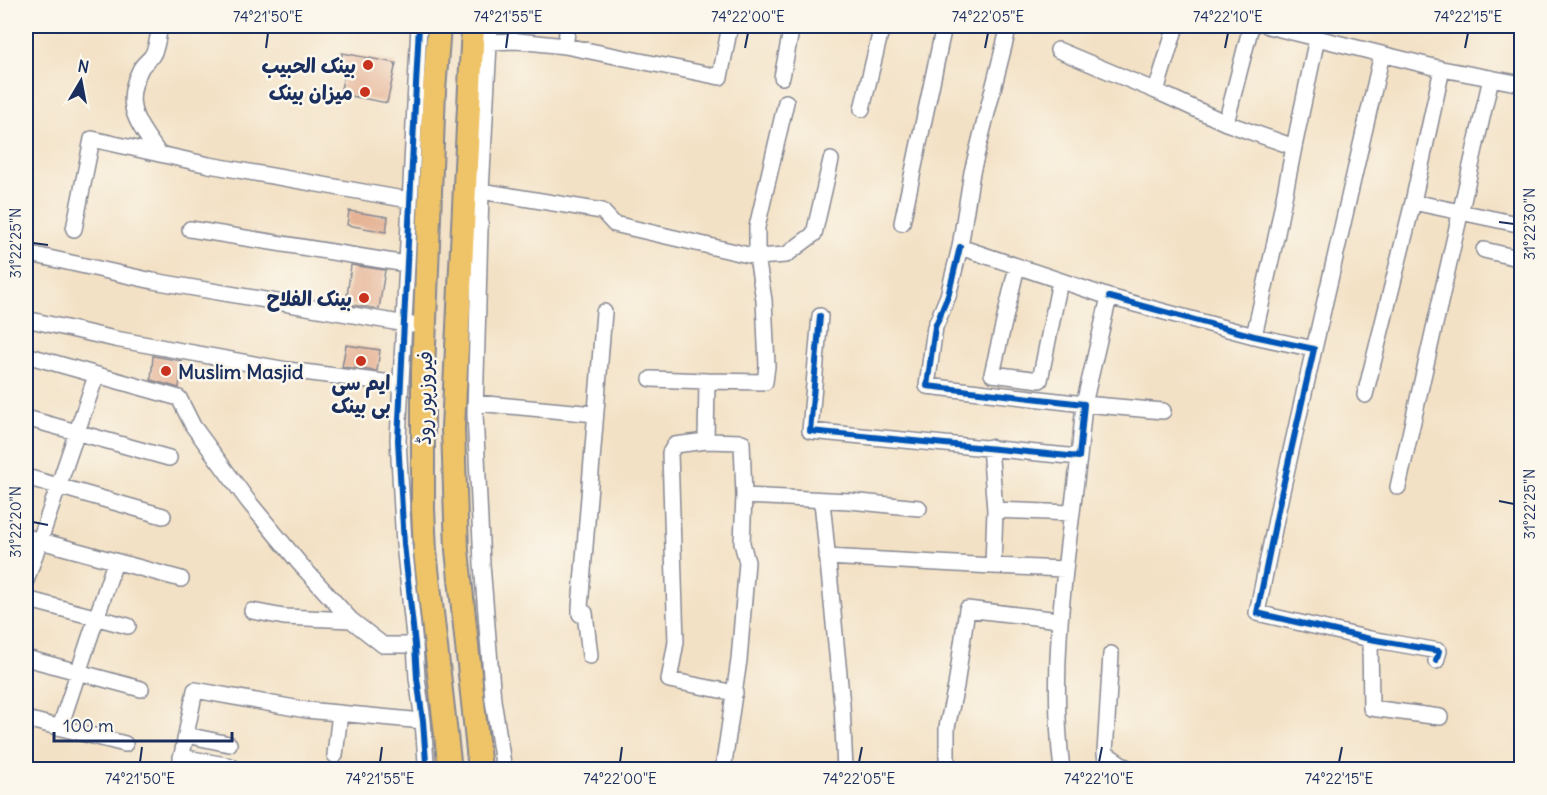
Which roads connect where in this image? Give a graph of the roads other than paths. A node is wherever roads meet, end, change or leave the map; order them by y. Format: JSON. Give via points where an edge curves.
{"nodes":[{"id":1,"x":160,"y":26,"type":"edge"},
{"id":2,"x":418,"y":26,"type":"edge"},
{"id":3,"x":439,"y":26,"type":"edge"},
{"id":4,"x":473,"y":26,"type":"edge"},
{"id":5,"x":490,"y":26,"type":"edge"},
{"id":6,"x":568,"y":26,"type":"edge"},
{"id":7,"x":730,"y":26,"type":"edge"},
{"id":8,"x":792,"y":26,"type":"edge"},
{"id":9,"x":882,"y":26,"type":"edge"},
{"id":10,"x":944,"y":26,"type":"edge"},
{"id":11,"x":1009,"y":26,"type":"edge"},
{"id":12,"x":1176,"y":26,"type":"edge"},
{"id":13,"x":1251,"y":26,"type":"edge"},
{"id":14,"x":1268,"y":26,"type":"edge"},
{"id":15,"x":1317,"y":38,"type":"junction"},
{"id":16,"x":489,"y":42,"type":"junction"},
{"id":17,"x":565,"y":46,"type":"junction"},
{"id":18,"x":1058,"y":50,"type":"dead end"},
{"id":19,"x":1382,"y":54,"type":"junction"},
{"id":20,"x":1442,"y":69,"type":"junction"},
{"id":21,"x":782,"y":77,"type":"dead end"},
{"id":22,"x":1491,"y":78,"type":"junction"},
{"id":23,"x":1521,"y":84,"type":"edge"},
{"id":24,"x":1156,"y":91,"type":"junction"},
{"id":25,"x":786,"y":102,"type":"dead end"},
{"id":26,"x":862,"y":109,"type":"dead end"},
{"id":27,"x":1226,"y":123,"type":"junction"},
{"id":28,"x":1294,"y":147,"type":"junction"},
{"id":29,"x":159,"y":154,"type":"junction"},
{"id":30,"x":831,"y":160,"type":"dead end"},
{"id":31,"x":481,"y":191,"type":"junction"},
{"id":32,"x":409,"y":200,"type":"junction"},
{"id":33,"x":1413,"y":201,"type":"junction"},
{"id":34,"x":1462,"y":212,"type":"junction"},
{"id":35,"x":902,"y":223,"type":"dead end"},
{"id":36,"x":1521,"y":225,"type":"edge"},
{"id":37,"x":74,"y":229,"type":"dead end"},
{"id":38,"x":190,"y":229,"type":"dead end"},
{"id":39,"x":960,"y":247,"type":"junction"},
{"id":40,"x":1484,"y":250,"type":"dead end"},
{"id":41,"x":26,"y":253,"type":"edge"},
{"id":42,"x":757,"y":257,"type":"junction"},
{"id":43,"x":1521,"y":259,"type":"edge"},
{"id":44,"x":406,"y":264,"type":"junction"},
{"id":45,"x":1017,"y":267,"type":"junction"},
{"id":46,"x":1060,"y":281,"type":"junction"},
{"id":47,"x":1109,"y":297,"type":"junction"},
{"id":48,"x":468,"y":307,"type":"junction"},
{"id":49,"x":604,"y":312,"type":"dead end"},
{"id":50,"x":820,"y":316,"type":"dead end"},
{"id":51,"x":26,"y":320,"type":"edge"},
{"id":52,"x":402,"y":323,"type":"junction"},
{"id":53,"x":425,"y":326,"type":"junction"},
{"id":54,"x":1254,"y":336,"type":"junction"},
{"id":55,"x":1314,"y":349,"type":"junction"},
{"id":56,"x":26,"y":355,"type":"edge"},
{"id":57,"x":96,"y":376,"type":"junction"},
{"id":58,"x":651,"y":379,"type":"dead end"},
{"id":59,"x":707,"y":381,"type":"junction"},
{"id":60,"x":400,"y":384,"type":"junction"},
{"id":61,"x":1365,"y":395,"type":"dead end"},
{"id":62,"x":476,"y":403,"type":"junction"},
{"id":63,"x":1084,"y":404,"type":"junction"},
{"id":64,"x":1163,"y":411,"type":"dead end"},
{"id":65,"x":595,"y":414,"type":"junction"},
{"id":66,"x":26,"y":418,"type":"edge"},
{"id":67,"x":77,"y":432,"type":"junction"},
{"id":68,"x":706,"y":441,"type":"junction"},
{"id":69,"x":990,"y":447,"type":"junction"},
{"id":70,"x":1079,"y":457,"type":"junction"},
{"id":71,"x":169,"y":458,"type":"dead end"},
{"id":72,"x":26,"y":477,"type":"edge"},
{"id":73,"x":59,"y":487,"type":"junction"},
{"id":74,"x":1398,"y":487,"type":"dead end"},
{"id":75,"x":744,"y":496,"type":"junction"},
{"id":76,"x":822,"y":501,"type":"junction"},
{"id":77,"x":919,"y":508,"type":"dead end"},
{"id":78,"x":995,"y":510,"type":"junction"},
{"id":79,"x":1072,"y":513,"type":"junction"},
{"id":80,"x":163,"y":516,"type":"dead end"},
{"id":81,"x":26,"y":537,"type":"edge"},
{"id":82,"x":41,"y":542,"type":"junction"},
{"id":83,"x":457,"y":550,"type":"junction"},
{"id":84,"x":425,"y":551,"type":"junction"},
{"id":85,"x":827,"y":557,"type":"junction"},
{"id":86,"x":115,"y":562,"type":"junction"},
{"id":87,"x":993,"y":566,"type":"junction"},
{"id":88,"x":1065,"y":569,"type":"junction"},
{"id":89,"x":181,"y":579,"type":"dead end"},
{"id":90,"x":26,"y":581,"type":"edge"},
{"id":91,"x":26,"y":599,"type":"edge"},
{"id":92,"x":252,"y":610,"type":"dead end"},
{"id":93,"x":97,"y":619,"type":"junction"},
{"id":94,"x":351,"y":620,"type":"junction"},
{"id":95,"x":1059,"y":620,"type":"junction"},
{"id":96,"x":128,"y":627,"type":"dead end"},
{"id":97,"x":1370,"y":639,"type":"junction"},
{"id":98,"x":415,"y":645,"type":"junction"},
{"id":99,"x":1111,"y":654,"type":"dead end"},
{"id":100,"x":590,"y":656,"type":"dead end"},
{"id":101,"x":26,"y":658,"type":"edge"},
{"id":102,"x":1436,"y":661,"type":"dead end"},
{"id":103,"x":78,"y":674,"type":"junction"},
{"id":104,"x":141,"y":689,"type":"dead end"},
{"id":105,"x":735,"y":693,"type":"junction"},
{"id":106,"x":340,"y":713,"type":"junction"},
{"id":107,"x":1440,"y":717,"type":"dead end"},
{"id":108,"x":26,"y":719,"type":"edge"},
{"id":109,"x":423,"y":721,"type":"junction"},
{"id":110,"x":60,"y":727,"type":"junction"},
{"id":111,"x":186,"y":735,"type":"junction"},
{"id":112,"x":125,"y":744,"type":"dead end"},
{"id":113,"x":229,"y":744,"type":"dead end"},
{"id":114,"x":1105,"y":753,"type":"junction"},
{"id":115,"x":335,"y":755,"type":"dead end"},
{"id":116,"x":180,"y":763,"type":"edge"},
{"id":117,"x":231,"y":766,"type":"dead end"},
{"id":118,"x":425,"y":770,"type":"edge"},
{"id":119,"x":450,"y":770,"type":"edge"},
{"id":120,"x":480,"y":770,"type":"edge"},
{"id":121,"x":504,"y":770,"type":"edge"},
{"id":122,"x":723,"y":770,"type":"edge"},
{"id":123,"x":845,"y":770,"type":"edge"},
{"id":124,"x":947,"y":770,"type":"edge"},
{"id":125,"x":1062,"y":770,"type":"edge"},
{"id":126,"x":1107,"y":770,"type":"edge"},
{"id":127,"x":1130,"y":770,"type":"edge"}],
"edges":[{"from":1,"to":29,"type":"street","via":[[151,57],[137,77],[131,103]]},
{"from":2,"to":32,"type":"street"},
{"from":3,"to":53,"type":"highway","name":"فیروزپور روڈ"},
{"from":4,"to":48,"type":"highway","name":"فیروزپور روڈ"},
{"from":5,"to":16,"type":"street"},
{"from":6,"to":17,"type":"street"},
{"from":7,"to":17,"type":"street","via":[[720,77]]},
{"from":8,"to":21,"type":"street"},
{"from":9,"to":26,"type":"street"},
{"from":10,"to":35,"type":"street"},
{"from":11,"to":39,"type":"street","via":[[972,172]]},
{"from":12,"to":24,"type":"street"},
{"from":13,"to":27,"type":"street"},
{"from":14,"to":15,"type":"street"},
{"from":15,"to":19,"type":"street"},
{"from":15,"to":28,"type":"street"},
{"from":16,"to":17,"type":"street"},
{"from":16,"to":31,"type":"street"},
{"from":18,"to":24,"type":"street"},
{"from":19,"to":20,"type":"street"},
{"from":19,"to":55,"type":"street"},
{"from":20,"to":22,"type":"street"},
{"from":20,"to":33,"type":"street"},
{"from":22,"to":23,"type":"street"},
{"from":22,"to":34,"type":"street"},
{"from":24,"to":27,"type":"street"},
{"from":25,"to":42,"type":"street","via":[[757,227]]},
{"from":27,"to":28,"type":"street"},
{"from":28,"to":54,"type":"street"},
{"from":29,"to":32,"type":"street"},
{"from":29,"to":37,"type":"street","via":[[92,139]]},
{"from":30,"to":42,"type":"street","via":[[814,234],[786,255]]},
{"from":31,"to":42,"type":"street","via":[[602,211],[614,224]]},
{"from":31,"to":48,"type":"street"},
{"from":32,"to":44,"type":"street"},
{"from":33,"to":34,"type":"street"},
{"from":33,"to":61,"type":"street"},
{"from":34,"to":36,"type":"street"},
{"from":34,"to":74,"type":"street"},
{"from":38,"to":44,"type":"street"},
{"from":39,"to":45,"type":"street"},
{"from":39,"to":63,"type":"street","via":[[948,296],[935,327],[927,386]]},
{"from":40,"to":43,"type":"street"},
{"from":41,"to":52,"type":"street","via":[[153,281]]},
{"from":42,"to":59,"type":"street","via":[[764,300],[765,382]]},
{"from":44,"to":52,"type":"street"},
{"from":45,"to":46,"type":"street"},
{"from":45,"to":46,"type":"street","via":[[992,374],[1040,380]]},
{"from":46,"to":47,"type":"street"},
{"from":47,"to":54,"type":"street"},
{"from":47,"to":63,"type":"street"},
{"from":48,"to":62,"type":"street"},
{"from":48,"to":83,"type":"highway","name":"فیروزپور روڈ","via":[[453,428]]},
{"from":49,"to":65,"type":"street"},
{"from":50,"to":69,"type":"street","via":[[810,431]]},
{"from":51,"to":60,"type":"street","via":[[275,368]]},
{"from":52,"to":53,"type":"street"},
{"from":52,"to":60,"type":"street"},
{"from":53,"to":84,"type":"highway","name":"فیروزپور روڈ"},
{"from":54,"to":55,"type":"street"},
{"from":55,"to":97,"type":"street","via":[[1257,613]]},
{"from":56,"to":57,"type":"street"},
{"from":57,"to":67,"type":"street"},
{"from":57,"to":94,"type":"street","via":[[179,398],[193,426],[248,501]]},
{"from":58,"to":59,"type":"street"},
{"from":59,"to":68,"type":"street"},
{"from":60,"to":98,"type":"street","via":[[399,489]]},
{"from":62,"to":65,"type":"street"},
{"from":62,"to":121,"type":"street","via":[[482,564]]},
{"from":63,"to":64,"type":"street"},
{"from":63,"to":70,"type":"street"},
{"from":65,"to":100,"type":"street","via":[[580,608],[580,614],[585,613]]},
{"from":66,"to":67,"type":"street"},
{"from":67,"to":71,"type":"street"},
{"from":67,"to":73,"type":"street"},
{"from":68,"to":75,"type":"street","via":[[742,442]]},
{"from":68,"to":105,"type":"street","via":[[675,445],[670,453],[676,642],[669,680]]},
{"from":69,"to":70,"type":"street"},
{"from":69,"to":78,"type":"street"},
{"from":70,"to":79,"type":"street"},
{"from":72,"to":73,"type":"street"},
{"from":73,"to":80,"type":"street"},
{"from":73,"to":82,"type":"street"},
{"from":75,"to":76,"type":"street"},
{"from":75,"to":105,"type":"street","via":[[742,543],[747,562]]},
{"from":76,"to":77,"type":"street"},
{"from":76,"to":85,"type":"street"},
{"from":78,"to":79,"type":"street"},
{"from":78,"to":87,"type":"street"},
{"from":79,"to":88,"type":"street"},
{"from":81,"to":82,"type":"street"},
{"from":82,"to":86,"type":"street"},
{"from":82,"to":90,"type":"street"},
{"from":83,"to":84,"type":"highway"},
{"from":83,"to":120,"type":"highway","name":"فیروزپور روڈ"},
{"from":84,"to":119,"type":"highway","name":"فیروزپور روڈ"},
{"from":85,"to":87,"type":"street"},
{"from":85,"to":123,"type":"street"},
{"from":86,"to":89,"type":"street"},
{"from":86,"to":93,"type":"street"},
{"from":87,"to":88,"type":"street"},
{"from":88,"to":95,"type":"street"},
{"from":91,"to":93,"type":"street"},
{"from":92,"to":94,"type":"street","via":[[284,617]]},
{"from":93,"to":96,"type":"street"},
{"from":93,"to":103,"type":"street"},
{"from":94,"to":98,"type":"street","via":[[383,645]]},
{"from":95,"to":124,"type":"street","via":[[967,609],[946,727]]},
{"from":95,"to":125,"type":"street","via":[[1057,725]]},
{"from":97,"to":102,"type":"street","via":[[1439,651]]},
{"from":97,"to":107,"type":"street","via":[[1371,708]]},
{"from":98,"to":109,"type":"street"},
{"from":99,"to":114,"type":"street"},
{"from":101,"to":103,"type":"street"},
{"from":103,"to":104,"type":"street"},
{"from":103,"to":110,"type":"street"},
{"from":105,"to":122,"type":"street"},
{"from":106,"to":109,"type":"street"},
{"from":106,"to":111,"type":"street","via":[[195,690]]},
{"from":106,"to":115,"type":"street"},
{"from":108,"to":110,"type":"street"},
{"from":109,"to":118,"type":"street"},
{"from":110,"to":112,"type":"street"},
{"from":111,"to":113,"type":"street"},
{"from":111,"to":116,"type":"street"},
{"from":114,"to":126,"type":"street"},
{"from":114,"to":127,"type":"street"},
{"from":116,"to":117,"type":"street"}]}
